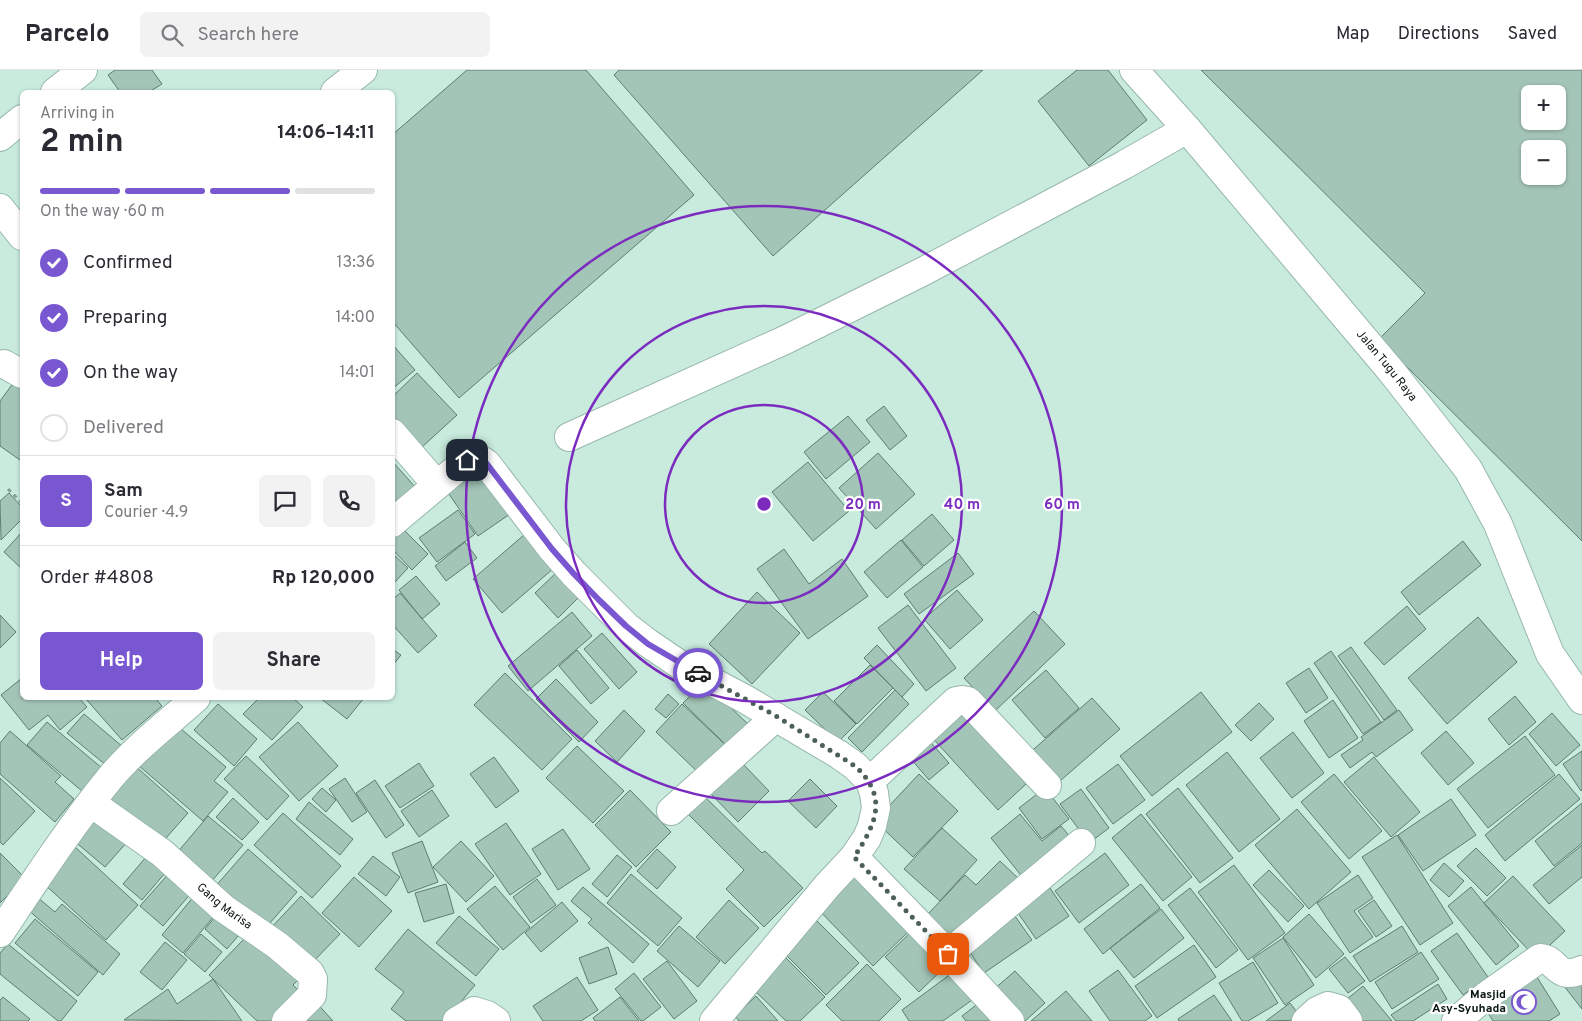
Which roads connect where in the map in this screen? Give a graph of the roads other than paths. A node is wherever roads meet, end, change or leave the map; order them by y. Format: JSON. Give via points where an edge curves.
{"nodes":[{"id":1,"x":83,"y":70,"type":"edge"},
{"id":2,"x":363,"y":70,"type":"edge"},
{"id":3,"x":1134,"y":70,"type":"edge"},
{"id":4,"x":58,"y":90,"type":"edge"},
{"id":5,"x":338,"y":90,"type":"edge"},
{"id":6,"x":20,"y":121,"type":"edge"},
{"id":7,"x":1187,"y":129,"type":"junction"},
{"id":8,"x":0,"y":137,"type":"edge"},
{"id":9,"x":0,"y":208,"type":"edge"},
{"id":10,"x":20,"y":233,"type":"edge"},
{"id":11,"x":395,"y":436,"type":"edge"},
{"id":12,"x":569,"y":437,"type":"dead end"},
{"id":13,"x":437,"y":485,"type":"junction"},
{"id":14,"x":395,"y":520,"type":"edge"},
{"id":15,"x":194,"y":700,"type":"edge"},
{"id":16,"x":1582,"y":700,"type":"edge"},
{"id":17,"x":776,"y":716,"type":"junction"},
{"id":18,"x":870,"y":782,"type":"junction"},
{"id":19,"x":1047,"y":785,"type":"dead end"},
{"id":20,"x":91,"y":803,"type":"junction"},
{"id":21,"x":671,"y":811,"type":"dead end"},
{"id":22,"x":1081,"y":843,"type":"dead end"},
{"id":23,"x":854,"y":857,"type":"junction"},
{"id":24,"x":0,"y":933,"type":"edge"},
{"id":25,"x":948,"y":954,"type":"junction"},
{"id":26,"x":1582,"y":970,"type":"edge"},
{"id":27,"x":286,"y":1021,"type":"edge"},
{"id":28,"x":457,"y":1021,"type":"edge"},
{"id":29,"x":496,"y":1021,"type":"edge"},
{"id":30,"x":714,"y":1021,"type":"edge"},
{"id":31,"x":1010,"y":1021,"type":"edge"},
{"id":32,"x":1306,"y":1021,"type":"edge"},
{"id":33,"x":1348,"y":1021,"type":"edge"},
{"id":34,"x":1456,"y":1021,"type":"edge"}],
"edges":[{"from":1,"to":4,"type":"street"},
{"from":2,"to":5,"type":"street"},
{"from":3,"to":7,"type":"street","name":"Jalan Tugu Raya"},
{"from":6,"to":8,"type":"street"},
{"from":7,"to":12,"type":"street","via":[[976,244],[794,336]]},
{"from":7,"to":16,"type":"street","name":"Jalan Tugu Raya","via":[[1392,372],[1468,468],[1498,524],[1550,654]]},
{"from":9,"to":10,"type":"street"},
{"from":11,"to":13,"type":"street"},
{"from":13,"to":14,"type":"street"},
{"from":13,"to":17,"type":"street","via":[[467,460],[474,458],[484,462],[574,574],[626,626],[679,664]]},
{"from":15,"to":20,"type":"street","via":[[111,776]]},
{"from":17,"to":18,"type":"street","via":[[855,766]]},
{"from":17,"to":21,"type":"street"},
{"from":18,"to":19,"type":"street","via":[[956,701],[962,700],[968,701]]},
{"from":18,"to":23,"type":"street","via":[[875,816]]},
{"from":20,"to":24,"type":"street"},
{"from":20,"to":27,"type":"street","name":"Gang Marisa","via":[[162,853],[223,908],[277,945],[310,973],[312,995]]},
{"from":22,"to":25,"type":"street"},
{"from":23,"to":25,"type":"street"},
{"from":23,"to":30,"type":"street"},
{"from":25,"to":31,"type":"street"},
{"from":26,"to":34,"type":"street","via":[[1565,973],[1540,958]]},
{"from":28,"to":29,"type":"street","via":[[474,1011],[488,1014]]},
{"from":32,"to":33,"type":"street","via":[[1328,1006],[1339,1009]]}]}
